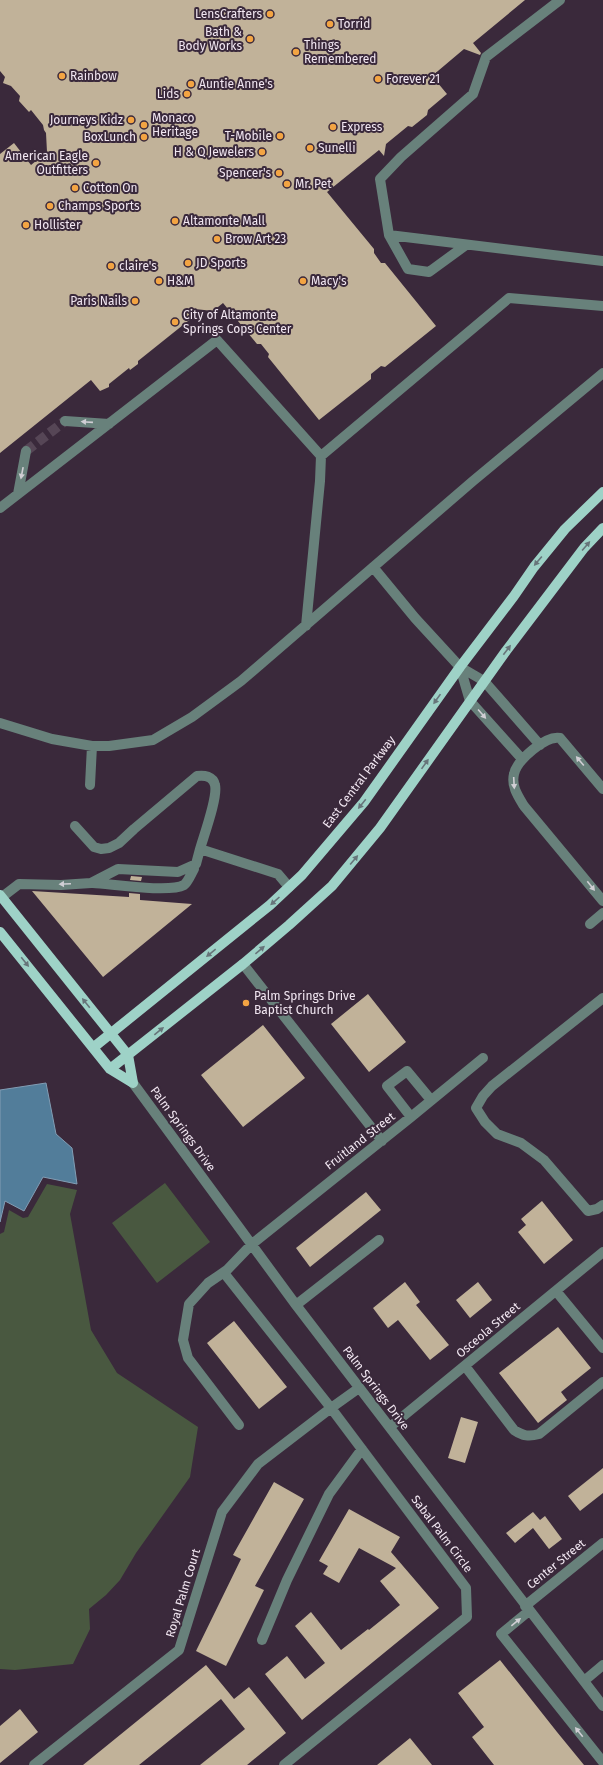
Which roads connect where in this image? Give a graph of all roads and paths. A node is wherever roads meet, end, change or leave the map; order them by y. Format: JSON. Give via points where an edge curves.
{"nodes":[{"id":1,"x":560,"y":0,"type":"edge"},
{"id":2,"x":390,"y":235,"type":"junction"},
{"id":3,"x":466,"y":245,"type":"junction"},
{"id":4,"x":603,"y":261,"type":"edge"},
{"id":5,"x":603,"y":306,"type":"edge"},
{"id":6,"x":603,"y":373,"type":"edge"},
{"id":7,"x":65,"y":421,"type":"tunnel mouth"},
{"id":8,"x":109,"y":424,"type":"junction"},
{"id":9,"x":26,"y":451,"type":"tunnel mouth"},
{"id":10,"x":321,"y":456,"type":"junction"},
{"id":11,"x":603,"y":492,"type":"edge"},
{"id":12,"x":18,"y":494,"type":"junction"},
{"id":13,"x":0,"y":508,"type":"edge"},
{"id":14,"x":603,"y":528,"type":"edge"},
{"id":15,"x":373,"y":567,"type":"junction"},
{"id":16,"x":306,"y":626,"type":"junction"},
{"id":17,"x":460,"y":667,"type":"junction"},
{"id":18,"x":484,"y":681,"type":"junction"},
{"id":19,"x":470,"y":700,"type":"junction"},
{"id":20,"x":0,"y":723,"type":"edge"},
{"id":21,"x":540,"y":745,"type":"junction"},
{"id":22,"x":92,"y":746,"type":"junction"},
{"id":23,"x":522,"y":759,"type":"junction"},
{"id":24,"x":90,"y":785,"type":"dead end"},
{"id":25,"x":603,"y":789,"type":"edge"},
{"id":26,"x":75,"y":826,"type":"dead end"},
{"id":27,"x":200,"y":849,"type":"junction"},
{"id":28,"x":193,"y":870,"type":"junction"},
{"id":29,"x":91,"y":882,"type":"junction"},
{"id":30,"x":289,"y":887,"type":"junction"},
{"id":31,"x":1,"y":896,"type":"edge"},
{"id":32,"x":603,"y":901,"type":"edge"},
{"id":33,"x":603,"y":913,"type":"edge"},
{"id":34,"x":590,"y":924,"type":"dead end"},
{"id":35,"x":0,"y":932,"type":"edge"},
{"id":36,"x":243,"y":964,"type":"junction"},
{"id":37,"x":603,"y":998,"type":"edge"},
{"id":38,"x":111,"y":1033,"type":"junction"},
{"id":39,"x":94,"y":1047,"type":"junction"},
{"id":40,"x":128,"y":1055,"type":"junction"},
{"id":41,"x":482,"y":1058,"type":"dead end"},
{"id":42,"x":110,"y":1068,"type":"junction"},
{"id":43,"x":134,"y":1083,"type":"junction"},
{"id":44,"x":431,"y":1100,"type":"junction"},
{"id":45,"x":411,"y":1117,"type":"junction"},
{"id":46,"x":382,"y":1141,"type":"junction"},
{"id":47,"x":603,"y":1205,"type":"edge"},
{"id":48,"x":379,"y":1240,"type":"dead end"},
{"id":49,"x":252,"y":1244,"type":"junction"},
{"id":50,"x":603,"y":1252,"type":"edge"},
{"id":51,"x":224,"y":1273,"type":"junction"},
{"id":52,"x":556,"y":1291,"type":"junction"},
{"id":53,"x":296,"y":1305,"type":"junction"},
{"id":54,"x":603,"y":1348,"type":"edge"},
{"id":55,"x":465,"y":1366,"type":"junction"},
{"id":56,"x":603,"y":1382,"type":"edge"},
{"id":57,"x":359,"y":1388,"type":"junction"},
{"id":58,"x":331,"y":1408,"type":"junction"},
{"id":59,"x":239,"y":1425,"type":"dead end"},
{"id":60,"x":390,"y":1427,"type":"junction"},
{"id":61,"x":362,"y":1449,"type":"junction"},
{"id":62,"x":603,"y":1542,"type":"edge"},
{"id":63,"x":527,"y":1609,"type":"junction"},
{"id":64,"x":262,"y":1640,"type":"dead end"},
{"id":65,"x":603,"y":1665,"type":"edge"},
{"id":66,"x":584,"y":1681,"type":"junction"},
{"id":67,"x":603,"y":1706,"type":"edge"},
{"id":68,"x":603,"y":1762,"type":"edge"},
{"id":69,"x":34,"y":1765,"type":"edge"},
{"id":70,"x":284,"y":1765,"type":"edge"}],
"edges":[{"from":1,"to":2,"type":"street","via":[[486,57],[473,94],[380,179]]},
{"from":2,"to":3,"type":"street"},
{"from":2,"to":3,"type":"street","via":[[408,269],[429,272]]},
{"from":3,"to":4,"type":"street"},
{"from":5,"to":10,"type":"street","via":[[509,298]]},
{"from":6,"to":15,"type":"street"},
{"from":8,"to":7,"type":"street","one_way":true},
{"from":8,"to":10,"type":"street","via":[[217,340]]},
{"from":8,"to":12,"type":"street"},
{"from":9,"to":12,"type":"street","one_way":true},
{"from":10,"to":16,"type":"street"},
{"from":11,"to":17,"type":"main road","name":"East Central Parkway","one_way":true,"via":[[565,529],[534,566]]},
{"from":12,"to":13,"type":"street"},
{"from":18,"to":14,"type":"main road","one_way":true,"via":[[580,553]]},
{"from":15,"to":16,"type":"street"},
{"from":15,"to":17,"type":"street"},
{"from":16,"to":22,"type":"street","via":[[192,717],[152,740]]},
{"from":17,"to":18,"type":"street"},
{"from":17,"to":19,"type":"street"},
{"from":17,"to":30,"type":"main road","name":"East Central Parkway","one_way":true,"via":[[364,802]]},
{"from":18,"to":19,"type":"main road"},
{"from":18,"to":21,"type":"street"},
{"from":19,"to":23,"type":"street","one_way":true},
{"from":36,"to":19,"type":"main road","one_way":true,"via":[[332,886],[380,828]]},
{"from":20,"to":22,"type":"street","via":[[52,739]]},
{"from":21,"to":23,"type":"street"},
{"from":25,"to":21,"type":"street","one_way":true,"via":[[560,738],[555,737]]},
{"from":22,"to":24,"type":"street"},
{"from":23,"to":32,"type":"street","one_way":true,"via":[[514,774],[514,790],[524,806]]},
{"from":26,"to":27,"type":"street","via":[[94,847],[109,848],[119,843],[197,776],[204,775],[215,784],[215,794]]},
{"from":27,"to":28,"type":"street"},
{"from":27,"to":30,"type":"street","via":[[278,874]]},
{"from":28,"to":29,"type":"street","via":[[178,872],[118,869]]},
{"from":28,"to":29,"type":"street","via":[[185,884],[171,888]]},
{"from":29,"to":31,"type":"street","one_way":true,"via":[[61,885],[19,884]]},
{"from":30,"to":38,"type":"main road","name":"East Central Parkway","one_way":true},
{"from":38,"to":31,"type":"main road","name":"Palm Springs Drive","one_way":true},
{"from":33,"to":34,"type":"street"},
{"from":35,"to":39,"type":"main road","name":"Palm Springs Drive","one_way":true},
{"from":40,"to":36,"type":"main road","one_way":true},
{"from":36,"to":46,"type":"street"},
{"from":37,"to":47,"type":"street","via":[[492,1086],[476,1108],[485,1122],[498,1134],[521,1143],[544,1160],[588,1211]]},
{"from":38,"to":39,"type":"main road","name":"East Central Parkway"},
{"from":38,"to":40,"type":"main road","name":"Palm Springs Drive"},
{"from":39,"to":42,"type":"main road","name":"Palm Springs Drive"},
{"from":40,"to":42,"type":"main road"},
{"from":40,"to":43,"type":"main road","name":"Palm Springs Drive"},
{"from":41,"to":44,"type":"street","name":"Fruitland Street"},
{"from":42,"to":43,"type":"main road","name":"Palm Springs Drive"},
{"from":43,"to":49,"type":"street","name":"Palm Springs Drive"},
{"from":44,"to":45,"type":"street","name":"Fruitland Street"},
{"from":44,"to":45,"type":"street","via":[[407,1071],[387,1086]]},
{"from":45,"to":46,"type":"street","name":"Fruitland Street"},
{"from":46,"to":49,"type":"street","name":"Fruitland Street"},
{"from":48,"to":53,"type":"street"},
{"from":49,"to":51,"type":"street","name":"Fruitland Street"},
{"from":49,"to":53,"type":"street","name":"Palm Springs Drive"},
{"from":50,"to":52,"type":"street","name":"Osceola Street"},
{"from":51,"to":58,"type":"street","name":"Sabal Palm Circle"},
{"from":51,"to":59,"type":"street","name":"Fruitland Street","via":[[208,1282],[189,1304],[183,1340],[188,1358]]},
{"from":52,"to":54,"type":"street"},
{"from":52,"to":55,"type":"street","name":"Osceola Street"},
{"from":53,"to":57,"type":"street","name":"Palm Springs Drive"},
{"from":55,"to":56,"type":"street","via":[[514,1430],[530,1437],[539,1434]]},
{"from":55,"to":60,"type":"street","name":"Osceola Street"},
{"from":57,"to":58,"type":"street"},
{"from":57,"to":60,"type":"street","name":"Palm Springs Drive"},
{"from":58,"to":61,"type":"street","name":"Sabal Palm Circle"},
{"from":58,"to":69,"type":"street","name":"Royal Palm Court","via":[[258,1464],[222,1512],[179,1650]]},
{"from":60,"to":63,"type":"street","name":"Palm Springs Drive"},
{"from":61,"to":64,"type":"street","via":[[329,1494],[287,1580]]},
{"from":61,"to":70,"type":"street","name":"Sabal Palm Circle","via":[[466,1588],[466,1617]]},
{"from":62,"to":63,"type":"street","name":"Center Street"},
{"from":63,"to":66,"type":"street","name":"Palm Springs Drive"},
{"from":68,"to":63,"type":"street","name":"Center Street","one_way":true,"via":[[501,1634]]},
{"from":65,"to":66,"type":"street"},
{"from":66,"to":67,"type":"street","name":"Palm Springs Drive"}]}
